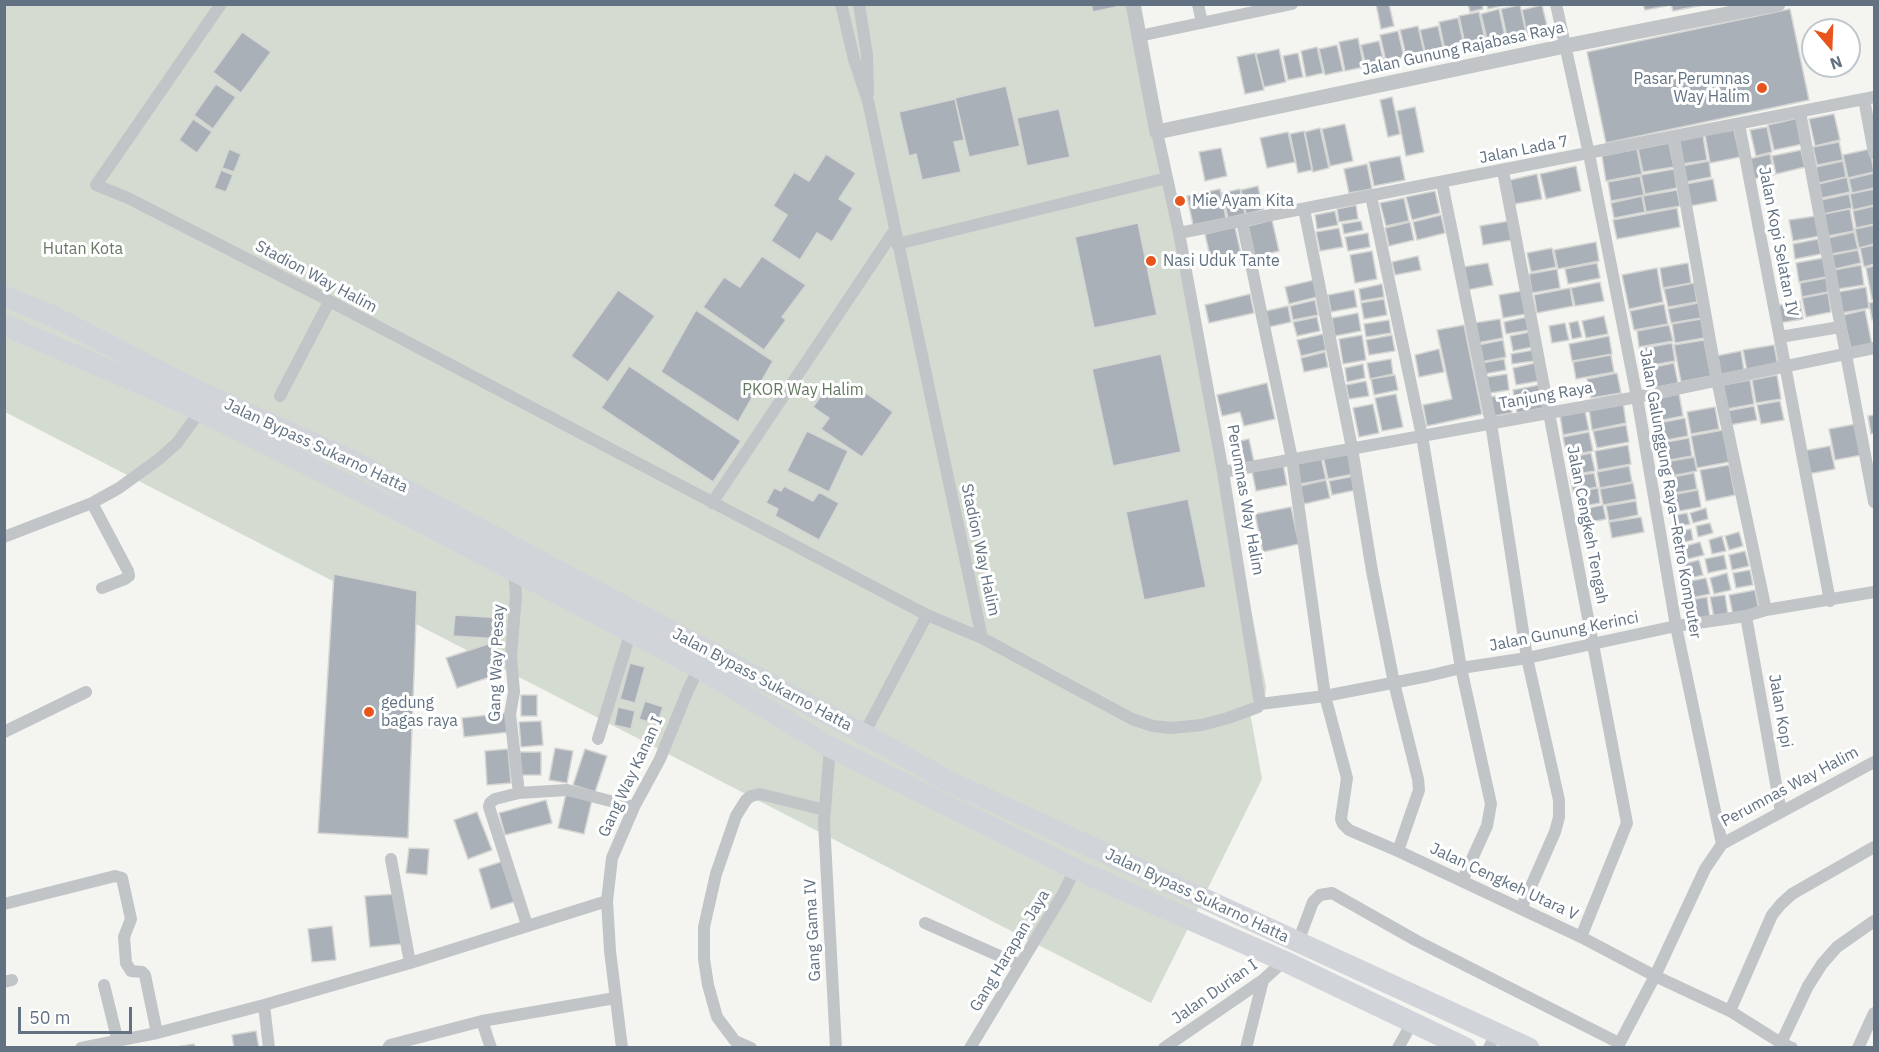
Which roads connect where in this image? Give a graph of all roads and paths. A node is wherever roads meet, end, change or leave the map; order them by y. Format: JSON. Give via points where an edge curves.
{"nodes":[{"id":1,"x":221,"y":4,"type":"edge"},
{"id":2,"x":841,"y":4,"type":"edge"},
{"id":3,"x":859,"y":4,"type":"edge"},
{"id":4,"x":1134,"y":4,"type":"edge"},
{"id":5,"x":1198,"y":4,"type":"edge"},
{"id":6,"x":1292,"y":4,"type":"edge"},
{"id":7,"x":1556,"y":4,"type":"edge"},
{"id":8,"x":1778,"y":4,"type":"edge"},
{"id":9,"x":1202,"y":23,"type":"junction"},
{"id":10,"x":1139,"y":36,"type":"junction"},
{"id":11,"x":1565,"y":46,"type":"junction"},
{"id":12,"x":1869,"y":98,"type":"edge"},
{"id":13,"x":868,"y":101,"type":"junction"},
{"id":14,"x":1800,"y":112,"type":"junction"},
{"id":15,"x":1739,"y":124,"type":"junction"},
{"id":16,"x":1157,"y":132,"type":"junction"},
{"id":17,"x":1674,"y":137,"type":"junction"},
{"id":18,"x":1875,"y":153,"type":"edge"},
{"id":19,"x":1589,"y":154,"type":"junction"},
{"id":20,"x":1503,"y":171,"type":"junction"},
{"id":21,"x":1167,"y":178,"type":"junction"},
{"id":22,"x":1442,"y":183,"type":"junction"},
{"id":23,"x":1371,"y":196,"type":"junction"},
{"id":24,"x":1304,"y":209,"type":"junction"},
{"id":25,"x":1242,"y":221,"type":"junction"},
{"id":26,"x":894,"y":231,"type":"junction"},
{"id":27,"x":1179,"y":233,"type":"junction"},
{"id":28,"x":897,"y":244,"type":"junction"},
{"id":29,"x":4,"y":296,"type":"edge"},
{"id":30,"x":329,"y":302,"type":"junction"},
{"id":31,"x":4,"y":325,"type":"edge"},
{"id":32,"x":1840,"y":327,"type":"junction"},
{"id":33,"x":1780,"y":338,"type":"junction"},
{"id":34,"x":1875,"y":348,"type":"edge"},
{"id":35,"x":1845,"y":354,"type":"junction"},
{"id":36,"x":1785,"y":366,"type":"junction"},
{"id":37,"x":1717,"y":380,"type":"junction"},
{"id":38,"x":280,"y":396,"type":"dead end"},
{"id":39,"x":1637,"y":397,"type":"junction"},
{"id":40,"x":200,"y":411,"type":"junction"},
{"id":41,"x":1548,"y":413,"type":"junction"},
{"id":42,"x":1491,"y":423,"type":"junction"},
{"id":43,"x":1422,"y":436,"type":"junction"},
{"id":44,"x":1352,"y":448,"type":"junction"},
{"id":45,"x":1292,"y":459,"type":"junction"},
{"id":46,"x":1222,"y":472,"type":"junction"},
{"id":47,"x":1875,"y":502,"type":"edge"},
{"id":48,"x":712,"y":503,"type":"junction"},
{"id":49,"x":92,"y":504,"type":"junction"},
{"id":50,"x":4,"y":537,"type":"edge"},
{"id":51,"x":514,"y":569,"type":"junction"},
{"id":52,"x":102,"y":588,"type":"dead end"},
{"id":53,"x":1875,"y":592,"type":"edge"},
{"id":54,"x":1830,"y":601,"type":"junction"},
{"id":55,"x":1766,"y":610,"type":"junction"},
{"id":56,"x":927,"y":615,"type":"junction"},
{"id":57,"x":1746,"y":616,"type":"junction"},
{"id":58,"x":1676,"y":626,"type":"junction"},
{"id":59,"x":630,"y":631,"type":"junction"},
{"id":60,"x":982,"y":638,"type":"junction"},
{"id":61,"x":1593,"y":644,"type":"junction"},
{"id":62,"x":1527,"y":658,"type":"junction"},
{"id":63,"x":699,"y":668,"type":"junction"},
{"id":64,"x":1461,"y":668,"type":"junction"},
{"id":65,"x":1394,"y":683,"type":"junction"},
{"id":66,"x":86,"y":692,"type":"dead end"},
{"id":67,"x":1325,"y":696,"type":"junction"},
{"id":68,"x":1260,"y":704,"type":"junction"},
{"id":69,"x":4,"y":732,"type":"edge"},
{"id":70,"x":864,"y":734,"type":"junction"},
{"id":71,"x":598,"y":740,"type":"dead end"},
{"id":72,"x":830,"y":747,"type":"junction"},
{"id":73,"x":1875,"y":762,"type":"edge"},
{"id":74,"x":519,"y":793,"type":"junction"},
{"id":75,"x":634,"y":807,"type":"junction"},
{"id":76,"x":825,"y":810,"type":"junction"},
{"id":77,"x":1781,"y":812,"type":"junction"},
{"id":78,"x":1722,"y":844,"type":"junction"},
{"id":79,"x":1875,"y":847,"type":"edge"},
{"id":80,"x":1398,"y":851,"type":"junction"},
{"id":81,"x":391,"y":859,"type":"dead end"},
{"id":82,"x":1075,"y":869,"type":"junction"},
{"id":83,"x":1462,"y":881,"type":"junction"},
{"id":84,"x":607,"y":901,"type":"junction"},
{"id":85,"x":4,"y":904,"type":"edge"},
{"id":86,"x":1521,"y":909,"type":"junction"},
{"id":87,"x":1875,"y":921,"type":"edge"},
{"id":88,"x":925,"y":923,"type":"dead end"},
{"id":89,"x":527,"y":925,"type":"junction"},
{"id":90,"x":1581,"y":937,"type":"junction"},
{"id":91,"x":1298,"y":942,"type":"junction"},
{"id":92,"x":1284,"y":961,"type":"junction"},
{"id":93,"x":410,"y":963,"type":"junction"},
{"id":94,"x":1020,"y":965,"type":"junction"},
{"id":95,"x":1655,"y":976,"type":"junction"},
{"id":96,"x":1263,"y":980,"type":"junction"},
{"id":97,"x":104,"y":985,"type":"dead end"},
{"id":98,"x":615,"y":998,"type":"junction"},
{"id":99,"x":264,"y":1005,"type":"junction"},
{"id":100,"x":1731,"y":1011,"type":"junction"},
{"id":101,"x":1875,"y":1013,"type":"edge"},
{"id":102,"x":482,"y":1021,"type":"junction"},
{"id":103,"x":1413,"y":1021,"type":"junction"},
{"id":104,"x":157,"y":1033,"type":"junction"},
{"id":105,"x":1492,"y":1040,"type":"edge"},
{"id":106,"x":118,"y":1042,"type":"junction"},
{"id":107,"x":1618,"y":1045,"type":"edge"},
{"id":108,"x":1786,"y":1045,"type":"edge"},
{"id":109,"x":81,"y":1047,"type":"edge"},
{"id":110,"x":269,"y":1047,"type":"edge"},
{"id":111,"x":388,"y":1047,"type":"edge"},
{"id":112,"x":491,"y":1047,"type":"edge"},
{"id":113,"x":622,"y":1047,"type":"edge"},
{"id":114,"x":751,"y":1047,"type":"edge"},
{"id":115,"x":836,"y":1047,"type":"edge"},
{"id":116,"x":970,"y":1047,"type":"edge"},
{"id":117,"x":1164,"y":1047,"type":"edge"},
{"id":118,"x":1246,"y":1047,"type":"edge"},
{"id":119,"x":1398,"y":1047,"type":"edge"},
{"id":120,"x":1466,"y":1047,"type":"edge"},
{"id":121,"x":1529,"y":1047,"type":"edge"},
{"id":122,"x":1858,"y":1047,"type":"edge"}],
"edges":[{"from":1,"to":30,"type":"street","name":"Stadion Way Halim","via":[[96,185]]},
{"from":2,"to":13,"type":"street","name":"Stadion Way Halim"},
{"from":3,"to":13,"type":"street","name":"Stadion Way Halim","via":[[867,55]]},
{"from":4,"to":10,"type":"street","name":"Perumnas Way Halim"},
{"from":5,"to":9,"type":"street"},
{"from":6,"to":9,"type":"street"},
{"from":7,"to":11,"type":"street","name":"Jalan Galunggung Raya—Retro Komputer"},
{"from":8,"to":11,"type":"street","name":"Jalan Gunung Rajabasa Raya"},
{"from":9,"to":10,"type":"street"},
{"from":10,"to":16,"type":"street","name":"Perumnas Way Halim"},
{"from":11,"to":16,"type":"street","name":"Jalan Gunung Rajabasa Raya"},
{"from":11,"to":19,"type":"street","name":"Jalan Galunggung Raya—Retro Komputer"},
{"from":12,"to":14,"type":"street","name":"Jalan Lada 7"},
{"from":12,"to":18,"type":"street"},
{"from":13,"to":26,"type":"street","name":"Stadion Way Halim"},
{"from":14,"to":15,"type":"street","name":"Jalan Lada 7"},
{"from":14,"to":32,"type":"street"},
{"from":15,"to":17,"type":"street","name":"Jalan Lada 7"},
{"from":15,"to":33,"type":"street","name":"Jalan Kopi Selatan IV"},
{"from":16,"to":21,"type":"street","name":"Perumnas Way Halim"},
{"from":17,"to":19,"type":"street","name":"Jalan Lada 7"},
{"from":17,"to":37,"type":"street"},
{"from":19,"to":20,"type":"street","name":"Jalan Lada 7"},
{"from":19,"to":39,"type":"street","name":"Jalan Galunggung Raya—Retro Komputer"},
{"from":20,"to":22,"type":"street","name":"Jalan Lada 7"},
{"from":20,"to":41,"type":"street","name":"Jalan Cengkeh Tengah"},
{"from":21,"to":27,"type":"street","name":"Perumnas Way Halim"},
{"from":21,"to":28,"type":"street"},
{"from":22,"to":23,"type":"street","name":"Jalan Lada 7"},
{"from":22,"to":42,"type":"street"},
{"from":23,"to":24,"type":"street","name":"Jalan Lada 7"},
{"from":23,"to":43,"type":"street"},
{"from":24,"to":25,"type":"street","name":"Jalan Lada 7"},
{"from":24,"to":44,"type":"street"},
{"from":25,"to":27,"type":"street","name":"Jalan Lada 7"},
{"from":25,"to":45,"type":"street"},
{"from":26,"to":28,"type":"street","name":"Stadion Way Halim"},
{"from":26,"to":48,"type":"street"},
{"from":27,"to":46,"type":"street","name":"Perumnas Way Halim"},
{"from":28,"to":60,"type":"street","name":"Stadion Way Halim"},
{"from":29,"to":70,"type":"highway","name":"Jalan Bypass Sukarno Hatta","via":[[55,316],[198,391],[347,458]]},
{"from":30,"to":38,"type":"street"},
{"from":30,"to":48,"type":"street","name":"Stadion Way Halim"},
{"from":31,"to":40,"type":"highway","name":"Jalan Bypass Sukarno Hatta"},
{"from":32,"to":33,"type":"street"},
{"from":32,"to":35,"type":"street"},
{"from":33,"to":36,"type":"street","name":"Jalan Kopi Selatan IV"},
{"from":34,"to":35,"type":"street","name":"Tanjung Raya"},
{"from":35,"to":36,"type":"street","name":"Tanjung Raya"},
{"from":35,"to":47,"type":"street"},
{"from":36,"to":37,"type":"street","name":"Tanjung Raya"},
{"from":36,"to":54,"type":"street","name":"Jalan Kopi Selatan IV"},
{"from":37,"to":39,"type":"street","name":"Tanjung Raya"},
{"from":37,"to":55,"type":"street"},
{"from":39,"to":41,"type":"street","name":"Tanjung Raya"},
{"from":39,"to":58,"type":"street","name":"Jalan Galunggung Raya—Retro Komputer"},
{"from":40,"to":49,"type":"street","via":[[177,443],[159,459]]},
{"from":40,"to":51,"type":"highway","name":"Jalan Bypass Sukarno Hatta"},
{"from":41,"to":42,"type":"street","name":"Tanjung Raya"},
{"from":41,"to":61,"type":"street","name":"Jalan Cengkeh Tengah"},
{"from":42,"to":43,"type":"street","name":"Tanjung Raya"},
{"from":42,"to":62,"type":"street"},
{"from":43,"to":44,"type":"street","name":"Tanjung Raya"},
{"from":43,"to":64,"type":"street"},
{"from":44,"to":45,"type":"street","name":"Tanjung Raya"},
{"from":44,"to":65,"type":"street"},
{"from":45,"to":46,"type":"street","name":"Tanjung Raya"},
{"from":45,"to":67,"type":"street"},
{"from":46,"to":68,"type":"street","name":"Perumnas Way Halim"},
{"from":48,"to":56,"type":"street","name":"Stadion Way Halim"},
{"from":49,"to":50,"type":"street"},
{"from":49,"to":52,"type":"street","via":[[129,576]]},
{"from":51,"to":59,"type":"highway","name":"Jalan Bypass Sukarno Hatta"},
{"from":51,"to":74,"type":"street","name":"Gang Way Pesay","via":[[514,692],[510,714]]},
{"from":53,"to":54,"type":"street","name":"Jalan Gunung Kerinci"},
{"from":54,"to":55,"type":"street","name":"Jalan Gunung Kerinci"},
{"from":55,"to":57,"type":"street","name":"Jalan Gunung Kerinci"},
{"from":56,"to":60,"type":"street","name":"Stadion Way Halim"},
{"from":56,"to":70,"type":"street"},
{"from":57,"to":58,"type":"street","name":"Jalan Gunung Kerinci"},
{"from":57,"to":77,"type":"street","name":"Jalan Kopi"},
{"from":58,"to":61,"type":"street","name":"Jalan Gunung Kerinci"},
{"from":58,"to":78,"type":"street","name":"Jalan Galunggung Raya—Retro Komputer"},
{"from":59,"to":63,"type":"highway","name":"Jalan Bypass Sukarno Hatta"},
{"from":59,"to":71,"type":"street"},
{"from":60,"to":68,"type":"street","via":[[1112,709],[1153,726],[1202,725]]},
{"from":61,"to":62,"type":"street","name":"Jalan Gunung Kerinci"},
{"from":61,"to":90,"type":"street","name":"Jalan Cengkeh Tengah","via":[[1627,823]]},
{"from":62,"to":64,"type":"street","name":"Jalan Gunung Kerinci"},
{"from":62,"to":86,"type":"street","via":[[1559,800],[1559,817]]},
{"from":63,"to":72,"type":"highway","name":"Jalan Bypass Sukarno Hatta"},
{"from":63,"to":75,"type":"street","name":"Gang Way Kanan I","via":[[660,759]]},
{"from":64,"to":65,"type":"street","name":"Jalan Gunung Kerinci"},
{"from":64,"to":83,"type":"street","via":[[1491,804],[1487,826]]},
{"from":65,"to":67,"type":"street","name":"Jalan Gunung Kerinci"},
{"from":65,"to":80,"type":"street","via":[[1419,790]]},
{"from":66,"to":69,"type":"street"},
{"from":67,"to":68,"type":"street","name":"Jalan Gunung Kerinci"},
{"from":67,"to":80,"type":"street","name":"Jalan Cengkeh Utara V","via":[[1347,777],[1341,819],[1349,830]]},
{"from":70,"to":91,"type":"highway","name":"Jalan Bypass Sukarno Hatta","via":[[950,783]]},
{"from":72,"to":76,"type":"street","name":"Gang Gama IV"},
{"from":72,"to":82,"type":"highway","name":"Jalan Bypass Sukarno Hatta"},
{"from":73,"to":77,"type":"street","name":"Perumnas Way Halim"},
{"from":74,"to":75,"type":"street","via":[[567,790]]},
{"from":74,"to":89,"type":"street","via":[[495,799],[489,807]]},
{"from":75,"to":84,"type":"street","name":"Gang Way Kanan I","via":[[612,858]]},
{"from":76,"to":114,"type":"street","via":[[760,794],[751,796],[736,816],[716,874],[704,927],[708,985],[717,1017],[735,1041]]},
{"from":76,"to":115,"type":"street","name":"Gang Gama IV"},
{"from":77,"to":78,"type":"street","name":"Perumnas Way Halim"},
{"from":78,"to":95,"type":"street","via":[[1705,869]]},
{"from":79,"to":100,"type":"street","via":[[1781,904],[1772,915]]},
{"from":80,"to":83,"type":"street","name":"Jalan Cengkeh Utara V"},
{"from":81,"to":93,"type":"street"},
{"from":82,"to":92,"type":"highway","name":"Jalan Bypass Sukarno Hatta"},
{"from":82,"to":94,"type":"street","name":"Gang Harapan Jaya"},
{"from":83,"to":86,"type":"street","name":"Jalan Cengkeh Utara V"},
{"from":84,"to":89,"type":"street"},
{"from":84,"to":98,"type":"street","name":"Gang Way Kanan I"},
{"from":85,"to":104,"type":"street","via":[[115,876],[122,878],[131,919],[124,937],[126,963],[131,970],[145,975]]},
{"from":86,"to":90,"type":"street","name":"Jalan Cengkeh Utara V"},
{"from":87,"to":108,"type":"street","via":[[1837,947],[1822,964],[1808,986]]},
{"from":88,"to":94,"type":"street"},
{"from":89,"to":93,"type":"street"},
{"from":90,"to":95,"type":"street","name":"Jalan Cengkeh Utara V"},
{"from":91,"to":105,"type":"highway","name":"Jalan Bypass Sukarno Hatta"},
{"from":91,"to":107,"type":"street","via":[[1313,902],[1332,893]]},
{"from":92,"to":96,"type":"street","name":"Jalan Durian I"},
{"from":92,"to":103,"type":"highway","name":"Jalan Bypass Sukarno Hatta"},
{"from":93,"to":99,"type":"street"},
{"from":94,"to":116,"type":"street","name":"Gang Harapan Jaya"},
{"from":95,"to":100,"type":"street","name":"Jalan Cengkeh Utara V"},
{"from":95,"to":107,"type":"street"},
{"from":96,"to":117,"type":"street","name":"Jalan Durian I"},
{"from":96,"to":118,"type":"street"},
{"from":97,"to":106,"type":"street"},
{"from":98,"to":102,"type":"street"},
{"from":98,"to":113,"type":"street","name":"Gang Way Kanan I"},
{"from":99,"to":104,"type":"street"},
{"from":99,"to":110,"type":"street"},
{"from":100,"to":108,"type":"street","name":"Jalan Cengkeh Utara V"},
{"from":101,"to":122,"type":"street"},
{"from":102,"to":111,"type":"street"},
{"from":102,"to":112,"type":"street"},
{"from":103,"to":119,"type":"street"},
{"from":103,"to":120,"type":"highway","name":"Jalan Bypass Sukarno Hatta"},
{"from":104,"to":106,"type":"street"},
{"from":105,"to":121,"type":"highway","name":"Jalan Bypass Sukarno Hatta"},
{"from":106,"to":109,"type":"street"}]}
